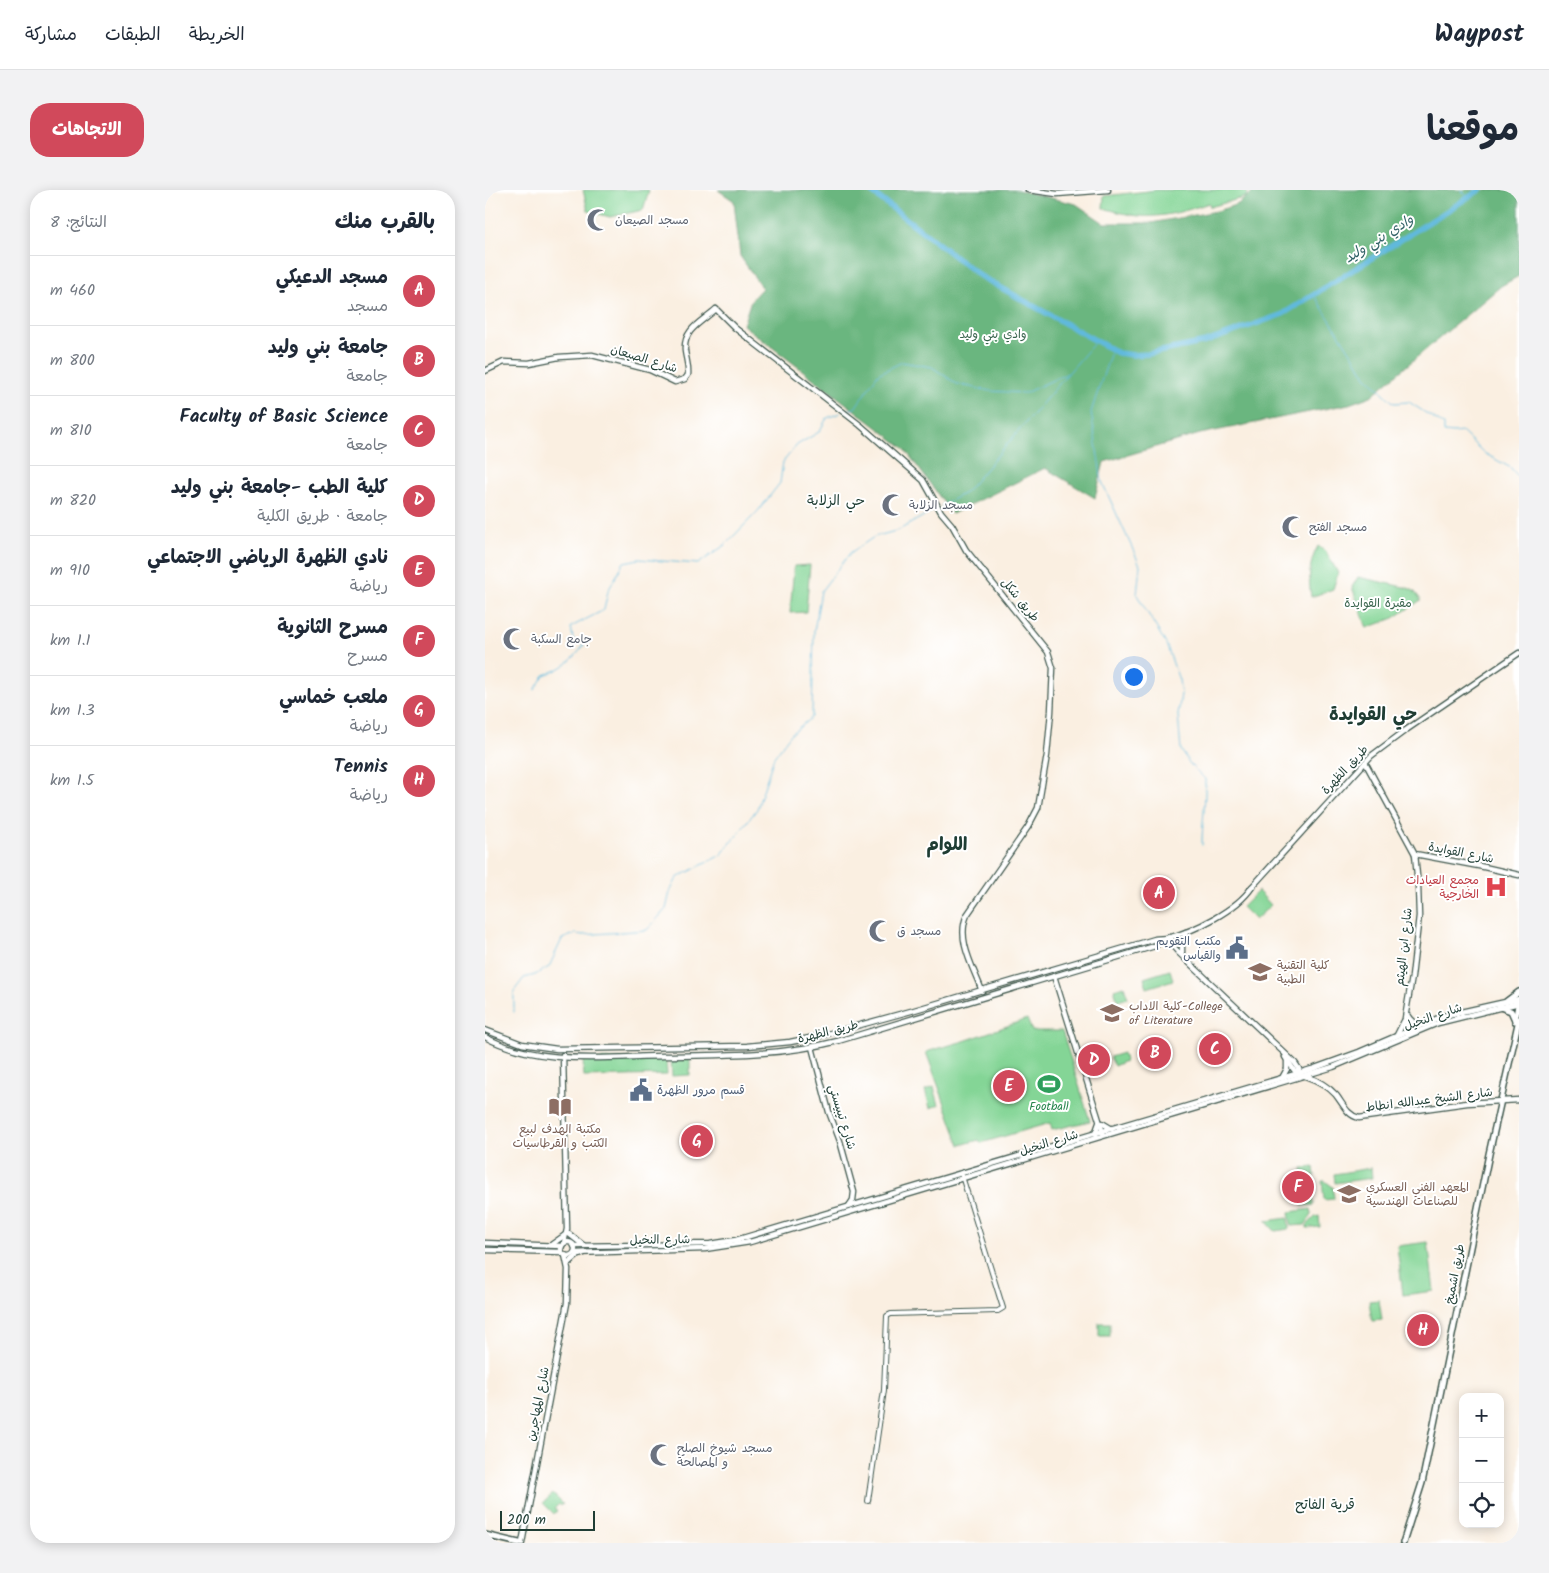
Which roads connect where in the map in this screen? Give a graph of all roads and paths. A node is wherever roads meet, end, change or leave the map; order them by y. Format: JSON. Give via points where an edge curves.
{"nodes":[{"id":1,"x":1027,"y":190,"type":"edge"},
{"id":2,"x":1108,"y":190,"type":"edge"},
{"id":3,"x":716,"y":309,"type":"joint"},
{"id":4,"x":485,"y":371,"type":"edge"},
{"id":5,"x":1519,"y":653,"type":"edge"},
{"id":6,"x":1365,"y":762,"type":"junction"},
{"id":7,"x":1415,"y":854,"type":"junction"},
{"id":8,"x":1519,"y":875,"type":"edge"},
{"id":9,"x":1186,"y":931,"type":"junction"},
{"id":10,"x":1166,"y":938,"type":"junction"},
{"id":11,"x":1159,"y":944,"type":"junction"},
{"id":12,"x":1175,"y":948,"type":"junction"},
{"id":13,"x":1182,"y":952,"type":"junction"},
{"id":14,"x":1185,"y":957,"type":"junction"},
{"id":15,"x":1054,"y":976,"type":"junction"},
{"id":16,"x":981,"y":991,"type":"junction"},
{"id":17,"x":1519,"y":992,"type":"edge"},
{"id":18,"x":1507,"y":1001,"type":"junction"},
{"id":19,"x":1519,"y":1001,"type":"edge"},
{"id":20,"x":1500,"y":1007,"type":"junction"},
{"id":21,"x":1406,"y":1016,"type":"junction"},
{"id":22,"x":1518,"y":1020,"type":"edge"},
{"id":23,"x":1422,"y":1025,"type":"junction"},
{"id":24,"x":485,"y":1030,"type":"edge"},
{"id":25,"x":1410,"y":1032,"type":"junction"},
{"id":26,"x":1395,"y":1036,"type":"junction"},
{"id":27,"x":485,"y":1037,"type":"edge"},
{"id":28,"x":812,"y":1047,"type":"junction"},
{"id":29,"x":563,"y":1049,"type":"junction"},
{"id":30,"x":1281,"y":1052,"type":"junction"},
{"id":31,"x":563,"y":1057,"type":"junction"},
{"id":32,"x":1287,"y":1060,"type":"junction"},
{"id":33,"x":1296,"y":1065,"type":"junction"},
{"id":34,"x":1312,"y":1069,"type":"junction"},
{"id":35,"x":1298,"y":1075,"type":"junction"},
{"id":36,"x":1305,"y":1076,"type":"junction"},
{"id":37,"x":1282,"y":1078,"type":"junction"},
{"id":38,"x":1519,"y":1100,"type":"edge"},
{"id":39,"x":1501,"y":1101,"type":"junction"},
{"id":40,"x":1101,"y":1123,"type":"junction"},
{"id":41,"x":1112,"y":1129,"type":"junction"},
{"id":42,"x":1104,"y":1133,"type":"junction"},
{"id":43,"x":1095,"y":1134,"type":"junction"},
{"id":44,"x":961,"y":1173,"type":"junction"},
{"id":45,"x":963,"y":1179,"type":"junction"},
{"id":46,"x":854,"y":1192,"type":"junction"},
{"id":47,"x":865,"y":1201,"type":"junction"},
{"id":48,"x":849,"y":1206,"type":"junction"},
{"id":49,"x":830,"y":1215,"type":"junction"},
{"id":50,"x":567,"y":1232,"type":"junction"},
{"id":51,"x":749,"y":1240,"type":"junction"},
{"id":52,"x":485,"y":1244,"type":"edge"},
{"id":53,"x":563,"y":1244,"type":"junction"},
{"id":54,"x":573,"y":1244,"type":"junction"},
{"id":55,"x":549,"y":1245,"type":"junction"},
{"id":56,"x":584,"y":1246,"type":"junction"},
{"id":57,"x":751,"y":1248,"type":"dead end"},
{"id":58,"x":485,"y":1250,"type":"edge"},
{"id":59,"x":552,"y":1252,"type":"junction"},
{"id":60,"x":587,"y":1252,"type":"junction"},
{"id":61,"x":563,"y":1254,"type":"junction"},
{"id":62,"x":572,"y":1254,"type":"junction"},
{"id":63,"x":568,"y":1265,"type":"junction"},
{"id":64,"x":868,"y":1502,"type":"dead end"},
{"id":65,"x":485,"y":1535,"type":"edge"},
{"id":66,"x":485,"y":1542,"type":"edge"},
{"id":67,"x":491,"y":1543,"type":"edge"},
{"id":68,"x":521,"y":1543,"type":"edge"},
{"id":69,"x":1403,"y":1543,"type":"edge"}],
"edges":[{"from":1,"to":2,"type":"main road","via":[[1057,194]]},
{"from":3,"to":4,"type":"main road","name":"شارع الصيعان","via":[[689,332],[685,348],[688,374],[681,381],[675,382],[650,370],[592,355],[529,363],[504,362]]},
{"from":3,"to":16,"type":"main road","name":"طريق شكل","via":[[735,328],[855,421],[923,480],[966,550],[1048,652],[1053,668],[1051,712],[1038,808],[963,925],[964,941]]},
{"from":5,"to":6,"type":"main road","name":"طريق الظهرة"},
{"from":6,"to":7,"type":"main road","name":"شارع القوايدة"},
{"from":6,"to":9,"type":"main road","name":"طريق الظهرة","via":[[1252,887],[1215,917]]},
{"from":7,"to":8,"type":"main road","name":"شارع القوايدة"},
{"from":7,"to":21,"type":"main road","name":"شارع ابن الهيثم","via":[[1419,916]]},
{"from":9,"to":10,"type":"main road","name":"طريق الظهرة"},
{"from":9,"to":13,"type":"main road","via":[[1181,943]]},
{"from":10,"to":11,"type":"main road","name":"طريق الظهرة"},
{"from":10,"to":12,"type":"main road","name":"شارع الشيخ عبدالله انطاط"},
{"from":10,"to":13,"type":"main road","name":"شارع الشيخ عبدالله انطاط"},
{"from":10,"to":16,"type":"main road","name":"طريق الظهرة"},
{"from":11,"to":12,"type":"main road"},
{"from":11,"to":15,"type":"main road","name":"طريق الظهرة"},
{"from":12,"to":14,"type":"main road","name":"شارع الشيخ عبدالله انطاط"},
{"from":13,"to":14,"type":"main road","name":"شارع الشيخ عبدالله انطاط"},
{"from":14,"to":30,"type":"main road","name":"شارع الشيخ عبدالله انطاط"},
{"from":15,"to":28,"type":"main road","name":"طريق الظهرة"},
{"from":15,"to":40,"type":"main road"},
{"from":16,"to":29,"type":"main road","name":"طريق الظهرة","via":[[790,1042],[747,1046]]},
{"from":17,"to":18,"type":"highway"},
{"from":18,"to":19,"type":"main road","name":"شارع النخيل"},
{"from":18,"to":23,"type":"main road","name":"شارع النخيل"},
{"from":19,"to":20,"type":"main road","name":"شارع النخيل"},
{"from":19,"to":22,"type":"highway","name":"طريق اشميخ"},
{"from":20,"to":22,"type":"highway","via":[[1511,1011]]},
{"from":20,"to":25,"type":"main road","name":"شارع النخيل"},
{"from":21,"to":23,"type":"main road"},
{"from":21,"to":25,"type":"main road"},
{"from":21,"to":26,"type":"main road"},
{"from":22,"to":39,"type":"highway","name":"طريق اشميخ"},
{"from":23,"to":25,"type":"main road","name":"شارع النخيل"},
{"from":24,"to":29,"type":"main road","name":"طريق الظهرة","via":[[522,1044]]},
{"from":25,"to":26,"type":"main road","name":"شارع النخيل"},
{"from":25,"to":36,"type":"main road","name":"شارع النخيل","via":[[1349,1061]]},
{"from":26,"to":34,"type":"main road","name":"شارع النخيل"},
{"from":27,"to":31,"type":"main road","name":"طريق الظهرة","via":[[521,1051]]},
{"from":28,"to":31,"type":"main road","name":"طريق الظهرة","via":[[747,1054]]},
{"from":28,"to":46,"type":"main road","name":"شارع تيبيستي"},
{"from":29,"to":31,"type":"main road"},
{"from":30,"to":32,"type":"main road","name":"شارع الشيخ عبدالله انطاط"},
{"from":30,"to":33,"type":"main road","name":"شارع الشيخ عبدالله انطاط"},
{"from":31,"to":50,"type":"main road"},
{"from":32,"to":35,"type":"main road","name":"شارع الشيخ عبدالله انطاط"},
{"from":32,"to":37,"type":"main road"},
{"from":33,"to":34,"type":"main road"},
{"from":33,"to":35,"type":"main road","name":"شارع الشيخ عبدالله انطاط"},
{"from":34,"to":35,"type":"main road","name":"شارع النخيل"},
{"from":35,"to":36,"type":"main road","name":"شارع الشيخ عبدالله انطاط"},
{"from":35,"to":37,"type":"main road","name":"شارع النخيل"},
{"from":35,"to":42,"type":"main road","name":"شارع النخيل"},
{"from":36,"to":39,"type":"main road","name":"شارع الشيخ عبدالله انطاط","via":[[1323,1084],[1350,1114],[1359,1118]]},
{"from":37,"to":41,"type":"main road","name":"شارع النخيل"},
{"from":38,"to":39,"type":"main road","name":"شارع الشيخ عبدالله انطاط"},
{"from":39,"to":69,"type":"highway","name":"طريق اشميخ","via":[[1434,1430]]},
{"from":40,"to":41,"type":"main road"},
{"from":40,"to":42,"type":"main road"},
{"from":40,"to":43,"type":"main road"},
{"from":41,"to":42,"type":"main road","name":"شارع النخيل"},
{"from":42,"to":43,"type":"main road","name":"شارع النخيل"},
{"from":42,"to":45,"type":"main road","name":"شارع النخيل"},
{"from":43,"to":44,"type":"main road","name":"شارع النخيل"},
{"from":44,"to":45,"type":"street"},
{"from":44,"to":47,"type":"main road","name":"شارع النخيل"},
{"from":45,"to":49,"type":"main road","name":"شارع النخيل"},
{"from":45,"to":64,"type":"street","via":[[1004,1307],[998,1312],[887,1316],[884,1390]]},
{"from":46,"to":47,"type":"main road"},
{"from":46,"to":48,"type":"main road"},
{"from":47,"to":48,"type":"main road","name":"شارع النخيل"},
{"from":48,"to":49,"type":"main road","name":"شارع النخيل"},
{"from":49,"to":51,"type":"main road","name":"شارع النخيل"},
{"from":50,"to":53,"type":"main road"},
{"from":50,"to":54,"type":"main road"},
{"from":50,"to":55,"type":"main road"},
{"from":50,"to":56,"type":"main road"},
{"from":51,"to":56,"type":"main road","name":"شارع النخيل","via":[[710,1244]]},
{"from":51,"to":57,"type":"main road"},
{"from":51,"to":60,"type":"main road","name":"شارع النخيل","via":[[705,1252]]},
{"from":52,"to":55,"type":"main road"},
{"from":53,"to":54,"type":"main road","name":"شارع النخيل"},
{"from":53,"to":55,"type":"main road"},
{"from":53,"to":61,"type":"main road","name":"شارع المهاجرين"},
{"from":54,"to":56,"type":"main road","name":"شارع النخيل"},
{"from":54,"to":62,"type":"main road","name":"شارع المهاجرين"},
{"from":58,"to":59,"type":"main road"},
{"from":59,"to":61,"type":"main road"},
{"from":59,"to":63,"type":"main road"},
{"from":60,"to":62,"type":"main road","name":"شارع النخيل"},
{"from":60,"to":63,"type":"main road"},
{"from":61,"to":62,"type":"main road","name":"شارع النخيل"},
{"from":61,"to":63,"type":"main road","name":"شارع المهاجرين"},
{"from":62,"to":63,"type":"main road","name":"شارع المهاجرين"},
{"from":63,"to":68,"type":"main road","name":"شارع المهاجرين","via":[[567,1303]]},
{"from":65,"to":68,"type":"highway"},
{"from":66,"to":67,"type":"highway"}]}
